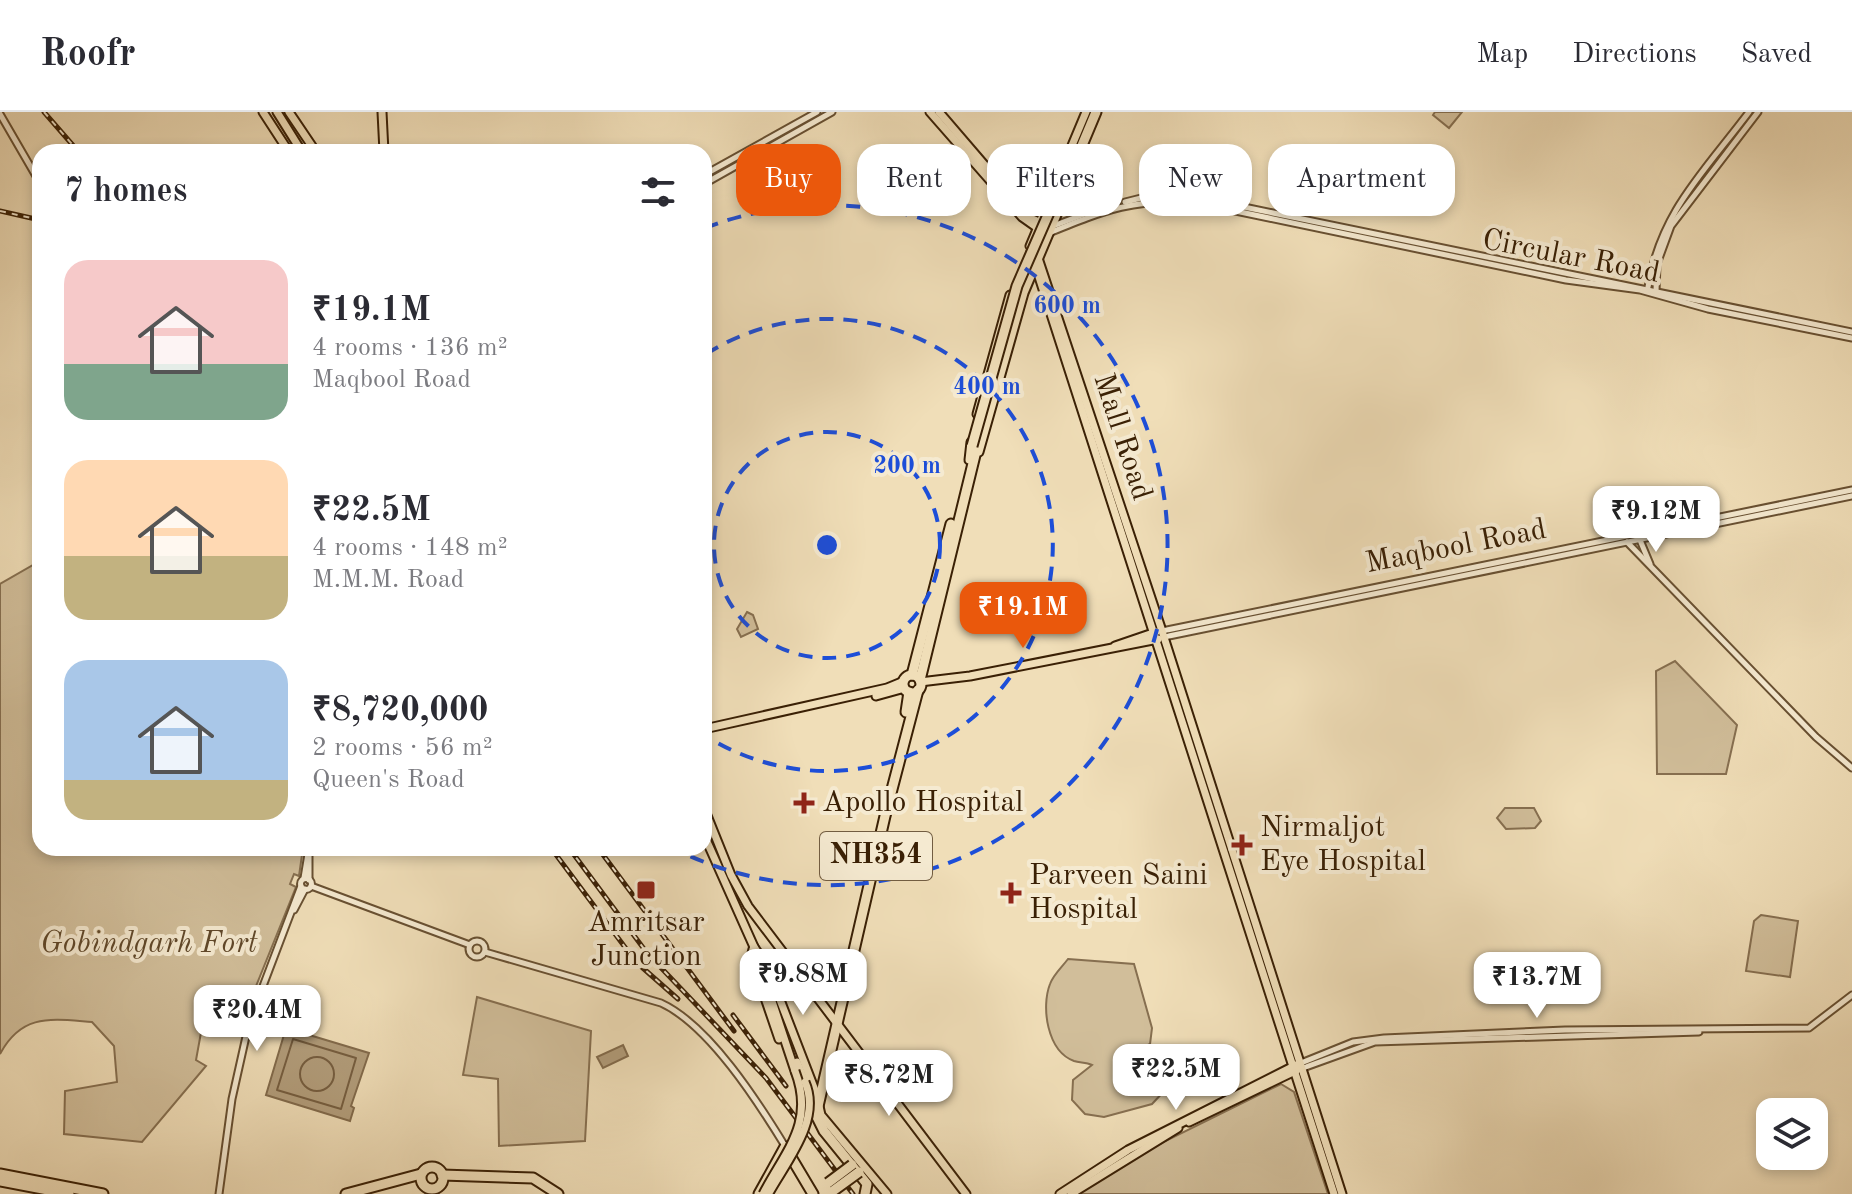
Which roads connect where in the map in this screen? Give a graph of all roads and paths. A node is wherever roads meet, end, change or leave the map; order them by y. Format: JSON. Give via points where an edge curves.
{"nodes":[{"id":1,"x":266,"y":112,"type":"edge"},
{"id":2,"x":277,"y":112,"type":"edge"},
{"id":3,"x":289,"y":112,"type":"edge"},
{"id":4,"x":382,"y":112,"type":"edge"},
{"id":5,"x":817,"y":112,"type":"edge"},
{"id":6,"x":832,"y":112,"type":"edge"},
{"id":7,"x":930,"y":112,"type":"edge"},
{"id":8,"x":939,"y":112,"type":"edge"},
{"id":9,"x":1094,"y":112,"type":"edge"},
{"id":10,"x":1749,"y":112,"type":"edge"},
{"id":11,"x":1758,"y":112,"type":"edge"},
{"id":12,"x":0,"y":114,"type":"edge"},
{"id":13,"x":286,"y":144,"type":"edge"},
{"id":14,"x":297,"y":144,"type":"edge"},
{"id":15,"x":311,"y":144,"type":"edge"},
{"id":16,"x":384,"y":144,"type":"edge"},
{"id":17,"x":32,"y":169,"type":"edge"},
{"id":18,"x":712,"y":171,"type":"edge"},
{"id":19,"x":712,"y":180,"type":"edge"},
{"id":20,"x":1038,"y":225,"type":"junction"},
{"id":21,"x":1050,"y":230,"type":"junction"},
{"id":22,"x":1030,"y":246,"type":"junction"},
{"id":23,"x":1038,"y":258,"type":"junction"},
{"id":24,"x":1034,"y":267,"type":"junction"},
{"id":25,"x":1648,"y":290,"type":"junction"},
{"id":26,"x":1655,"y":292,"type":"junction"},
{"id":27,"x":1852,"y":335,"type":"edge"},
{"id":28,"x":974,"y":447,"type":"junction"},
{"id":29,"x":969,"y":460,"type":"junction"},
{"id":30,"x":969,"y":477,"type":"junction"},
{"id":31,"x":1852,"y":493,"type":"edge"},
{"id":32,"x":1640,"y":538,"type":"junction"},
{"id":33,"x":1627,"y":540,"type":"junction"},
{"id":34,"x":1665,"y":583,"type":"junction"},
{"id":35,"x":1159,"y":635,"type":"junction"},
{"id":36,"x":914,"y":684,"type":"junction"},
{"id":37,"x":712,"y":729,"type":"edge"},
{"id":38,"x":1852,"y":768,"type":"edge"},
{"id":39,"x":712,"y":828,"type":"edge"},
{"id":40,"x":712,"y":850,"type":"edge"},
{"id":41,"x":308,"y":856,"type":"edge"},
{"id":42,"x":306,"y":884,"type":"junction"},
{"id":43,"x":739,"y":900,"type":"junction"},
{"id":44,"x":762,"y":921,"type":"junction"},
{"id":45,"x":747,"y":931,"type":"junction"},
{"id":46,"x":470,"y":945,"type":"junction"},
{"id":47,"x":754,"y":947,"type":"junction"},
{"id":48,"x":485,"y":950,"type":"junction"},
{"id":49,"x":1852,"y":995,"type":"edge"},
{"id":50,"x":835,"y":1021,"type":"junction"},
{"id":51,"x":781,"y":1029,"type":"junction"},
{"id":52,"x":1298,"y":1067,"type":"junction"},
{"id":53,"x":1281,"y":1078,"type":"junction"},
{"id":54,"x":1301,"y":1093,"type":"junction"},
{"id":55,"x":818,"y":1103,"type":"junction"},
{"id":56,"x":816,"y":1115,"type":"junction"},
{"id":57,"x":785,"y":1147,"type":"junction"},
{"id":58,"x":0,"y":1174,"type":"edge"},
{"id":59,"x":442,"y":1175,"type":"junction"},
{"id":60,"x":421,"y":1178,"type":"junction"},
{"id":61,"x":533,"y":1178,"type":"junction"},
{"id":62,"x":0,"y":1181,"type":"edge"},
{"id":63,"x":863,"y":1185,"type":"edge"},
{"id":64,"x":830,"y":1190,"type":"edge"},
{"id":65,"x":69,"y":1194,"type":"edge"},
{"id":66,"x":103,"y":1194,"type":"edge"},
{"id":67,"x":219,"y":1194,"type":"edge"},
{"id":68,"x":346,"y":1194,"type":"edge"},
{"id":69,"x":364,"y":1194,"type":"edge"},
{"id":70,"x":558,"y":1194,"type":"edge"},
{"id":71,"x":568,"y":1194,"type":"edge"},
{"id":72,"x":764,"y":1194,"type":"edge"},
{"id":73,"x":813,"y":1194,"type":"edge"},
{"id":74,"x":887,"y":1194,"type":"edge"},
{"id":75,"x":966,"y":1194,"type":"edge"},
{"id":76,"x":1060,"y":1194,"type":"edge"},
{"id":77,"x":1071,"y":1194,"type":"edge"},
{"id":78,"x":1334,"y":1194,"type":"edge"},
{"id":79,"x":1342,"y":1194,"type":"edge"}],
"edges":[{"from":1,"to":13,"type":"main road"},
{"from":2,"to":14,"type":"main road"},
{"from":3,"to":15,"type":"main road"},
{"from":4,"to":16,"type":"main road"},
{"from":5,"to":18,"type":"street"},
{"from":6,"to":19,"type":"street"},
{"from":7,"to":20,"type":"main road","via":[[1022,217]]},
{"from":8,"to":20,"type":"main road"},
{"from":9,"to":20,"type":"main road"},
{"from":9,"to":21,"type":"main road"},
{"from":9,"to":28,"type":"highway","number":"NH354","bridge":true,"via":[[1017,286]]},
{"from":10,"to":25,"type":"street","via":[[1662,232]]},
{"from":11,"to":26,"type":"street","via":[[1671,226],[1657,264]]},
{"from":12,"to":17,"type":"street"},
{"from":20,"to":21,"type":"main road"},
{"from":20,"to":22,"type":"main road"},
{"from":21,"to":23,"type":"main road"},
{"from":21,"to":25,"type":"street","name":"Circular Road","via":[[1106,209],[1160,199],[1566,280]]},
{"from":22,"to":24,"type":"main road","name":"Mall Road"},
{"from":22,"to":29,"type":"main road","via":[[1005,308]]},
{"from":23,"to":24,"type":"main road"},
{"from":23,"to":35,"type":"main road","name":"Mall Road"},
{"from":24,"to":30,"type":"main road"},
{"from":24,"to":35,"type":"main road","name":"Mall Road"},
{"from":25,"to":26,"type":"street","name":"Circular Road"},
{"from":26,"to":27,"type":"street","name":"Circular Road"},
{"from":28,"to":29,"type":"highway","number":"NH354"},
{"from":28,"to":30,"type":"highway","number":"NH354"},
{"from":29,"to":36,"type":"highway","number":"NH354"},
{"from":30,"to":36,"type":"highway","number":"NH354"},
{"from":31,"to":32,"type":"street","name":"Maqbool Road"},
{"from":32,"to":33,"type":"street","name":"Maqbool Road"},
{"from":32,"to":34,"type":"street","via":[[1645,558]]},
{"from":33,"to":34,"type":"street"},
{"from":33,"to":35,"type":"street","name":"Maqbool Road"},
{"from":34,"to":38,"type":"street"},
{"from":35,"to":36,"type":"main road","name":"Maqbool Road"},
{"from":35,"to":52,"type":"main road"},
{"from":36,"to":37,"type":"main road","name":"Maqbool Road"},
{"from":36,"to":50,"type":"highway","number":"NH354"},
{"from":39,"to":43,"type":"main road"},
{"from":40,"to":43,"type":"main road"},
{"from":41,"to":42,"type":"street"},
{"from":42,"to":46,"type":"street"},
{"from":42,"to":67,"type":"street","via":[[249,1023]]},
{"from":43,"to":44,"type":"main road"},
{"from":43,"to":45,"type":"main road"},
{"from":44,"to":45,"type":"main road","via":[[752,920]]},
{"from":44,"to":50,"type":"main road"},
{"from":45,"to":47,"type":"main road"},
{"from":46,"to":48,"type":"street","via":[[477,941]]},
{"from":46,"to":48,"type":"street","via":[[474,957]]},
{"from":47,"to":51,"type":"main road"},
{"from":47,"to":55,"type":"main road","via":[[767,966]]},
{"from":47,"to":56,"type":"main road","via":[[751,957],[782,1047],[799,1091]]},
{"from":48,"to":57,"type":"street","via":[[661,1003],[681,1014],[727,1064]]},
{"from":49,"to":52,"type":"street","via":[[1813,1027],[1366,1040]]},
{"from":50,"to":55,"type":"highway","number":"NH354"},
{"from":50,"to":75,"type":"main road"},
{"from":51,"to":72,"type":"main road","bridge":true,"via":[[805,1100],[791,1148]]},
{"from":51,"to":72,"type":"main road","bridge":true,"via":[[810,1099],[794,1154]]},
{"from":52,"to":53,"type":"main road"},
{"from":52,"to":54,"type":"main road"},
{"from":52,"to":76,"type":"main road","via":[[1128,1150]]},
{"from":52,"to":79,"type":"main road"},
{"from":53,"to":54,"type":"main road"},
{"from":53,"to":77,"type":"main road","via":[[1142,1148]]},
{"from":54,"to":78,"type":"main road"},
{"from":55,"to":56,"type":"highway","number":"NH354"},
{"from":55,"to":74,"type":"main road","via":[[826,1124]]},
{"from":56,"to":63,"type":"highway"},
{"from":57,"to":72,"type":"highway"},
{"from":57,"to":73,"type":"highway"},
{"from":58,"to":66,"type":"highway"},
{"from":59,"to":60,"type":"highway","via":[[433,1167]]},
{"from":59,"to":60,"type":"highway","via":[[435,1188],[428,1188]]},
{"from":59,"to":61,"type":"highway"},
{"from":60,"to":68,"type":"highway"},
{"from":60,"to":69,"type":"highway"},
{"from":61,"to":70,"type":"highway"},
{"from":61,"to":71,"type":"highway"},
{"from":62,"to":65,"type":"highway"},
{"from":63,"to":64,"type":"highway","bridge":true},
{"from":64,"to":73,"type":"highway"}]}
